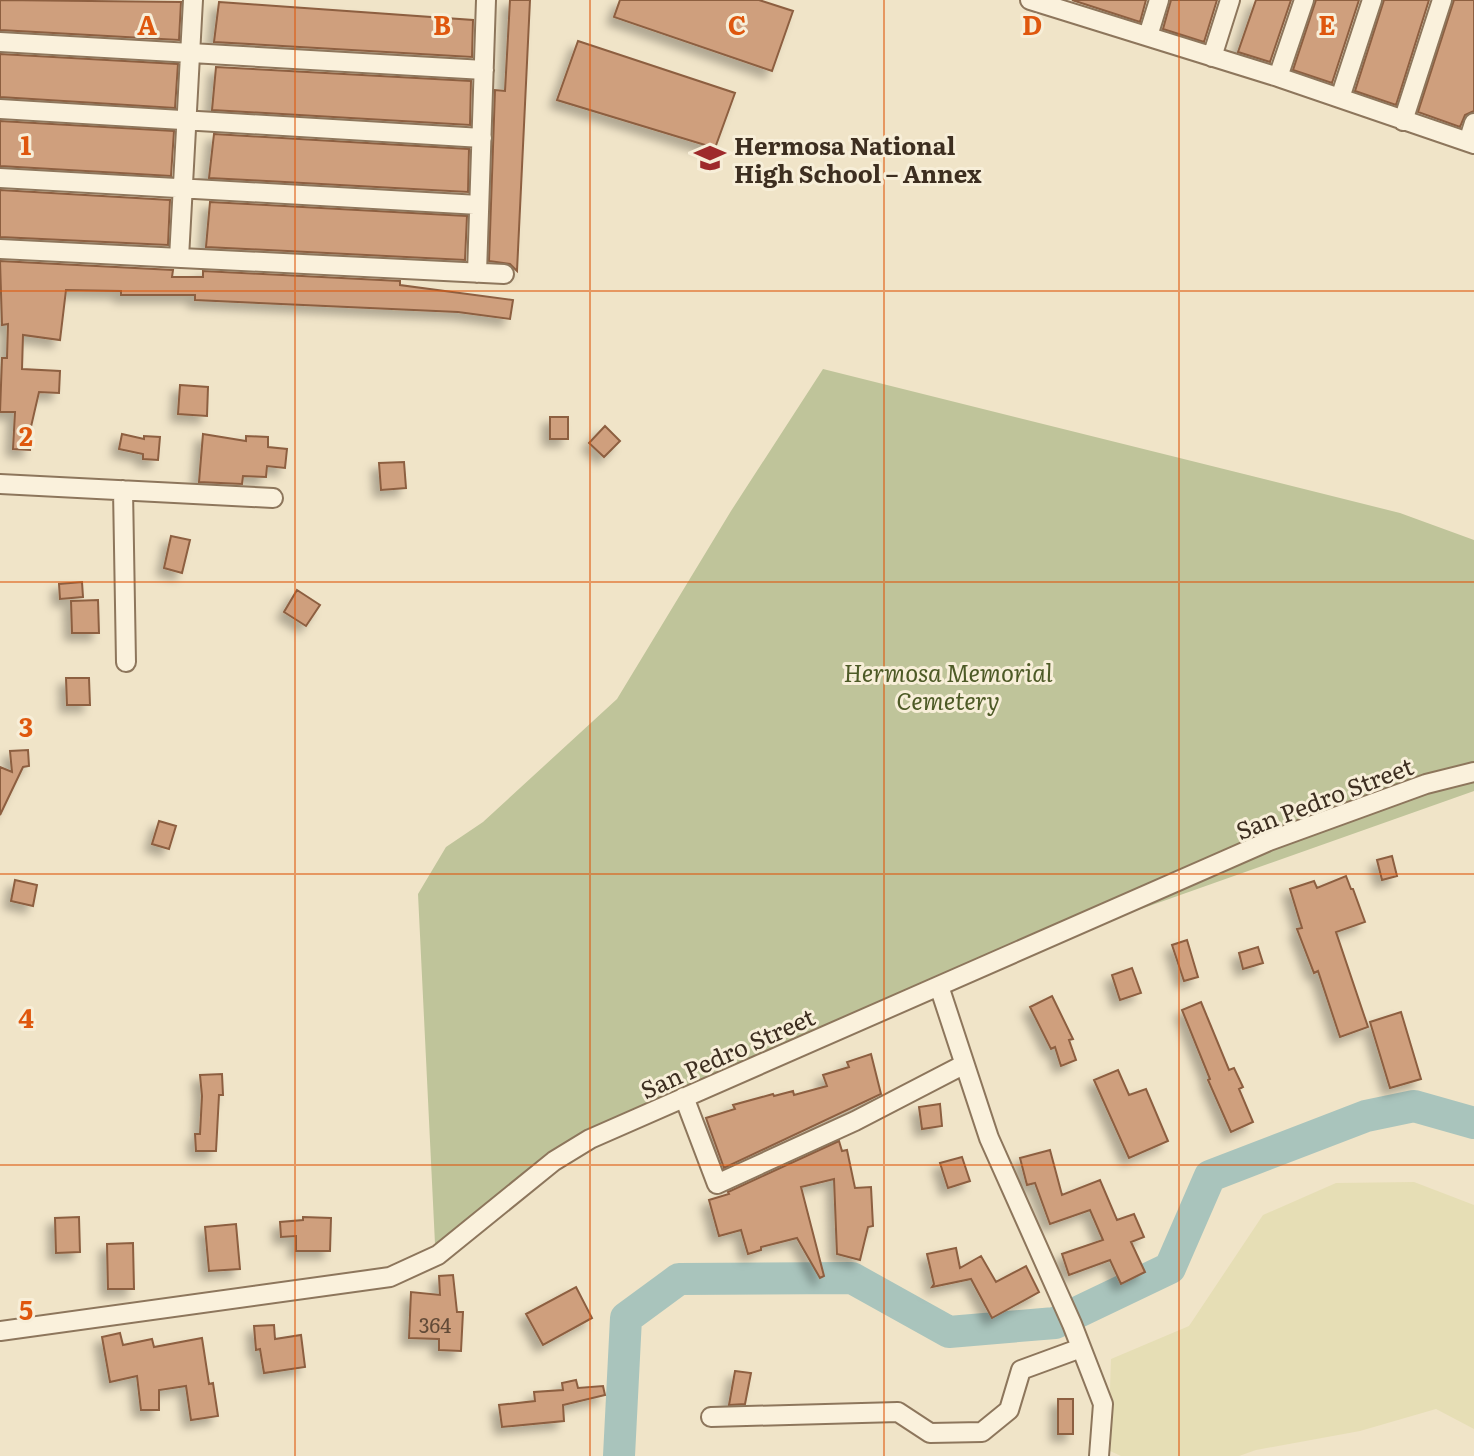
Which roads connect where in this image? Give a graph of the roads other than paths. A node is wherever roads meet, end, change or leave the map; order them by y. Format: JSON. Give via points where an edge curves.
{"nodes":[{"id":1,"x":193,"y":0,"type":"edge"},
{"id":2,"x":486,"y":0,"type":"edge"},
{"id":3,"x":1030,"y":0,"type":"edge"},
{"id":4,"x":1159,"y":0,"type":"edge"},
{"id":5,"x":1230,"y":0,"type":"edge"},
{"id":6,"x":1304,"y":0,"type":"edge"},
{"id":7,"x":1372,"y":0,"type":"edge"},
{"id":8,"x":1442,"y":0,"type":"edge"},
{"id":9,"x":1089,"y":9,"type":"edge"},
{"id":10,"x":1148,"y":36,"type":"junction"},
{"id":11,"x":0,"y":42,"type":"edge"},
{"id":12,"x":189,"y":54,"type":"junction"},
{"id":13,"x":1212,"y":57,"type":"junction"},
{"id":14,"x":484,"y":70,"type":"junction"},
{"id":15,"x":1278,"y":77,"type":"junction"},
{"id":16,"x":1340,"y":98,"type":"junction"},
{"id":17,"x":0,"y":109,"type":"edge"},
{"id":18,"x":186,"y":121,"type":"junction"},
{"id":19,"x":1403,"y":121,"type":"junction"},
{"id":20,"x":1474,"y":123,"type":"edge"},
{"id":21,"x":482,"y":138,"type":"junction"},
{"id":22,"x":1471,"y":143,"type":"edge"},
{"id":23,"x":0,"y":178,"type":"edge"},
{"id":24,"x":183,"y":188,"type":"junction"},
{"id":25,"x":479,"y":205,"type":"junction"},
{"id":26,"x":0,"y":249,"type":"edge"},
{"id":27,"x":179,"y":258,"type":"junction"},
{"id":28,"x":477,"y":273,"type":"junction"},
{"id":29,"x":504,"y":274,"type":"dead end"},
{"id":30,"x":0,"y":484,"type":"edge"},
{"id":31,"x":123,"y":490,"type":"junction"},
{"id":32,"x":273,"y":498,"type":"dead end"},
{"id":33,"x":126,"y":662,"type":"dead end"},
{"id":34,"x":1474,"y":772,"type":"edge"},
{"id":35,"x":939,"y":986,"type":"junction"},
{"id":36,"x":963,"y":1065,"type":"junction"},
{"id":37,"x":684,"y":1097,"type":"junction"},
{"id":38,"x":0,"y":1331,"type":"edge"},
{"id":39,"x":1081,"y":1348,"type":"junction"},
{"id":40,"x":711,"y":1417,"type":"dead end"},
{"id":41,"x":1099,"y":1456,"type":"edge"}],
"edges":[{"from":1,"to":12,"type":"street"},
{"from":2,"to":14,"type":"street"},
{"from":3,"to":9,"type":"street"},
{"from":4,"to":10,"type":"street"},
{"from":5,"to":13,"type":"street"},
{"from":6,"to":15,"type":"street"},
{"from":7,"to":16,"type":"street"},
{"from":8,"to":19,"type":"street"},
{"from":9,"to":10,"type":"street"},
{"from":10,"to":13,"type":"street"},
{"from":11,"to":12,"type":"street"},
{"from":12,"to":14,"type":"street"},
{"from":12,"to":18,"type":"street"},
{"from":13,"to":15,"type":"street"},
{"from":14,"to":21,"type":"street"},
{"from":15,"to":16,"type":"street"},
{"from":16,"to":19,"type":"street"},
{"from":17,"to":18,"type":"street"},
{"from":18,"to":21,"type":"street"},
{"from":18,"to":24,"type":"street"},
{"from":19,"to":22,"type":"street"},
{"from":20,"to":22,"type":"street"},
{"from":21,"to":25,"type":"street"},
{"from":23,"to":24,"type":"street"},
{"from":24,"to":25,"type":"street"},
{"from":24,"to":27,"type":"street"},
{"from":25,"to":28,"type":"street"},
{"from":26,"to":27,"type":"street"},
{"from":27,"to":28,"type":"street"},
{"from":28,"to":29,"type":"street"},
{"from":30,"to":31,"type":"street"},
{"from":31,"to":32,"type":"street"},
{"from":31,"to":33,"type":"street"},
{"from":34,"to":35,"type":"street","name":"San Pedro Street","via":[[1269,841]]},
{"from":35,"to":36,"type":"street"},
{"from":35,"to":37,"type":"street","name":"San Pedro Street"},
{"from":36,"to":37,"type":"street","via":[[717,1184]]},
{"from":36,"to":39,"type":"street","via":[[989,1138]]},
{"from":37,"to":38,"type":"street","name":"San Pedro Street","via":[[578,1146],[438,1255],[390,1277]]},
{"from":39,"to":40,"type":"street","via":[[1021,1370],[1009,1410],[982,1432],[930,1433],[898,1412]]},
{"from":39,"to":41,"type":"street","via":[[1103,1404]]}]}
